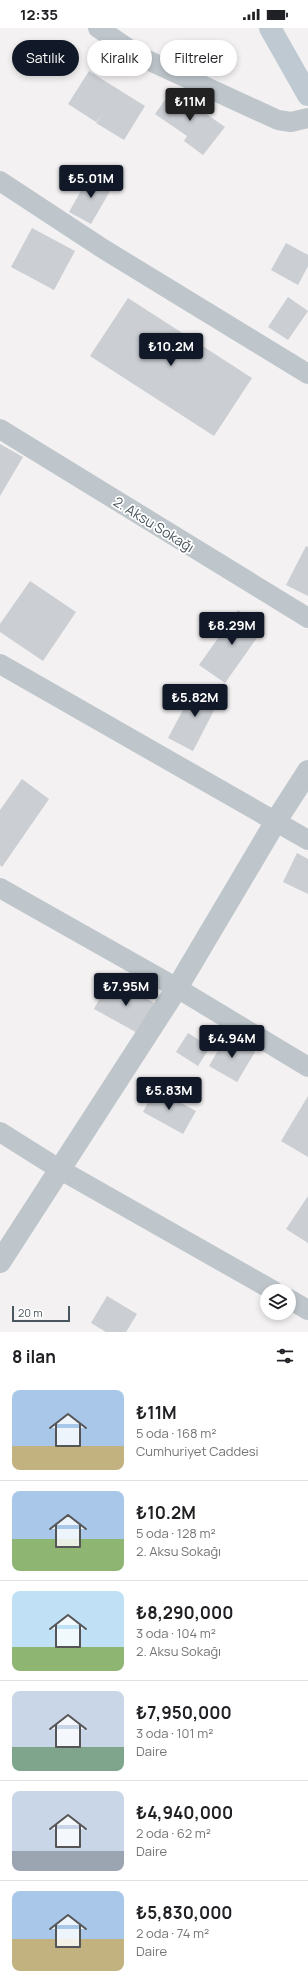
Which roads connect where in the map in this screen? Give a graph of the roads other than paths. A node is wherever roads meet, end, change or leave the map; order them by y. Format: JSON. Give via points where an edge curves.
{"nodes":[{"id":1,"x":98,"y":28,"type":"edge"},
{"id":2,"x":270,"y":28,"type":"edge"},
{"id":3,"x":308,"y":95,"type":"edge"},
{"id":4,"x":308,"y":118,"type":"edge"},
{"id":5,"x":0,"y":181,"type":"edge"},
{"id":6,"x":308,"y":374,"type":"edge"},
{"id":7,"x":0,"y":429,"type":"edge"},
{"id":8,"x":308,"y":618,"type":"edge"},
{"id":9,"x":0,"y":664,"type":"edge"},
{"id":10,"x":308,"y":771,"type":"edge"},
{"id":11,"x":276,"y":821,"type":"junction"},
{"id":12,"x":308,"y":840,"type":"edge"},
{"id":13,"x":0,"y":888,"type":"edge"},
{"id":14,"x":176,"y":988,"type":"junction"},
{"id":15,"x":308,"y":1067,"type":"edge"},
{"id":16,"x":0,"y":1132,"type":"edge"},
{"id":17,"x":59,"y":1169,"type":"junction"},
{"id":18,"x":0,"y":1262,"type":"edge"},
{"id":19,"x":262,"y":1284,"type":"edge"},
{"id":20,"x":296,"y":1303,"type":"edge"},
{"id":21,"x":308,"y":1310,"type":"edge"}],
"edges":[{"from":1,"to":4,"type":"street","via":[[141,57],[278,120],[291,122]]},
{"from":2,"to":3,"type":"main road"},
{"from":5,"to":6,"type":"street","via":[[104,250]]},
{"from":7,"to":8,"type":"street","name":"2. Aksu Sokağı"},
{"from":9,"to":11,"type":"street"},
{"from":10,"to":11,"type":"street"},
{"from":11,"to":12,"type":"street"},
{"from":11,"to":14,"type":"street"},
{"from":13,"to":14,"type":"street"},
{"from":14,"to":15,"type":"street"},
{"from":14,"to":17,"type":"street"},
{"from":16,"to":17,"type":"street"},
{"from":17,"to":18,"type":"street"},
{"from":17,"to":19,"type":"street"},
{"from":20,"to":21,"type":"street"}]}
